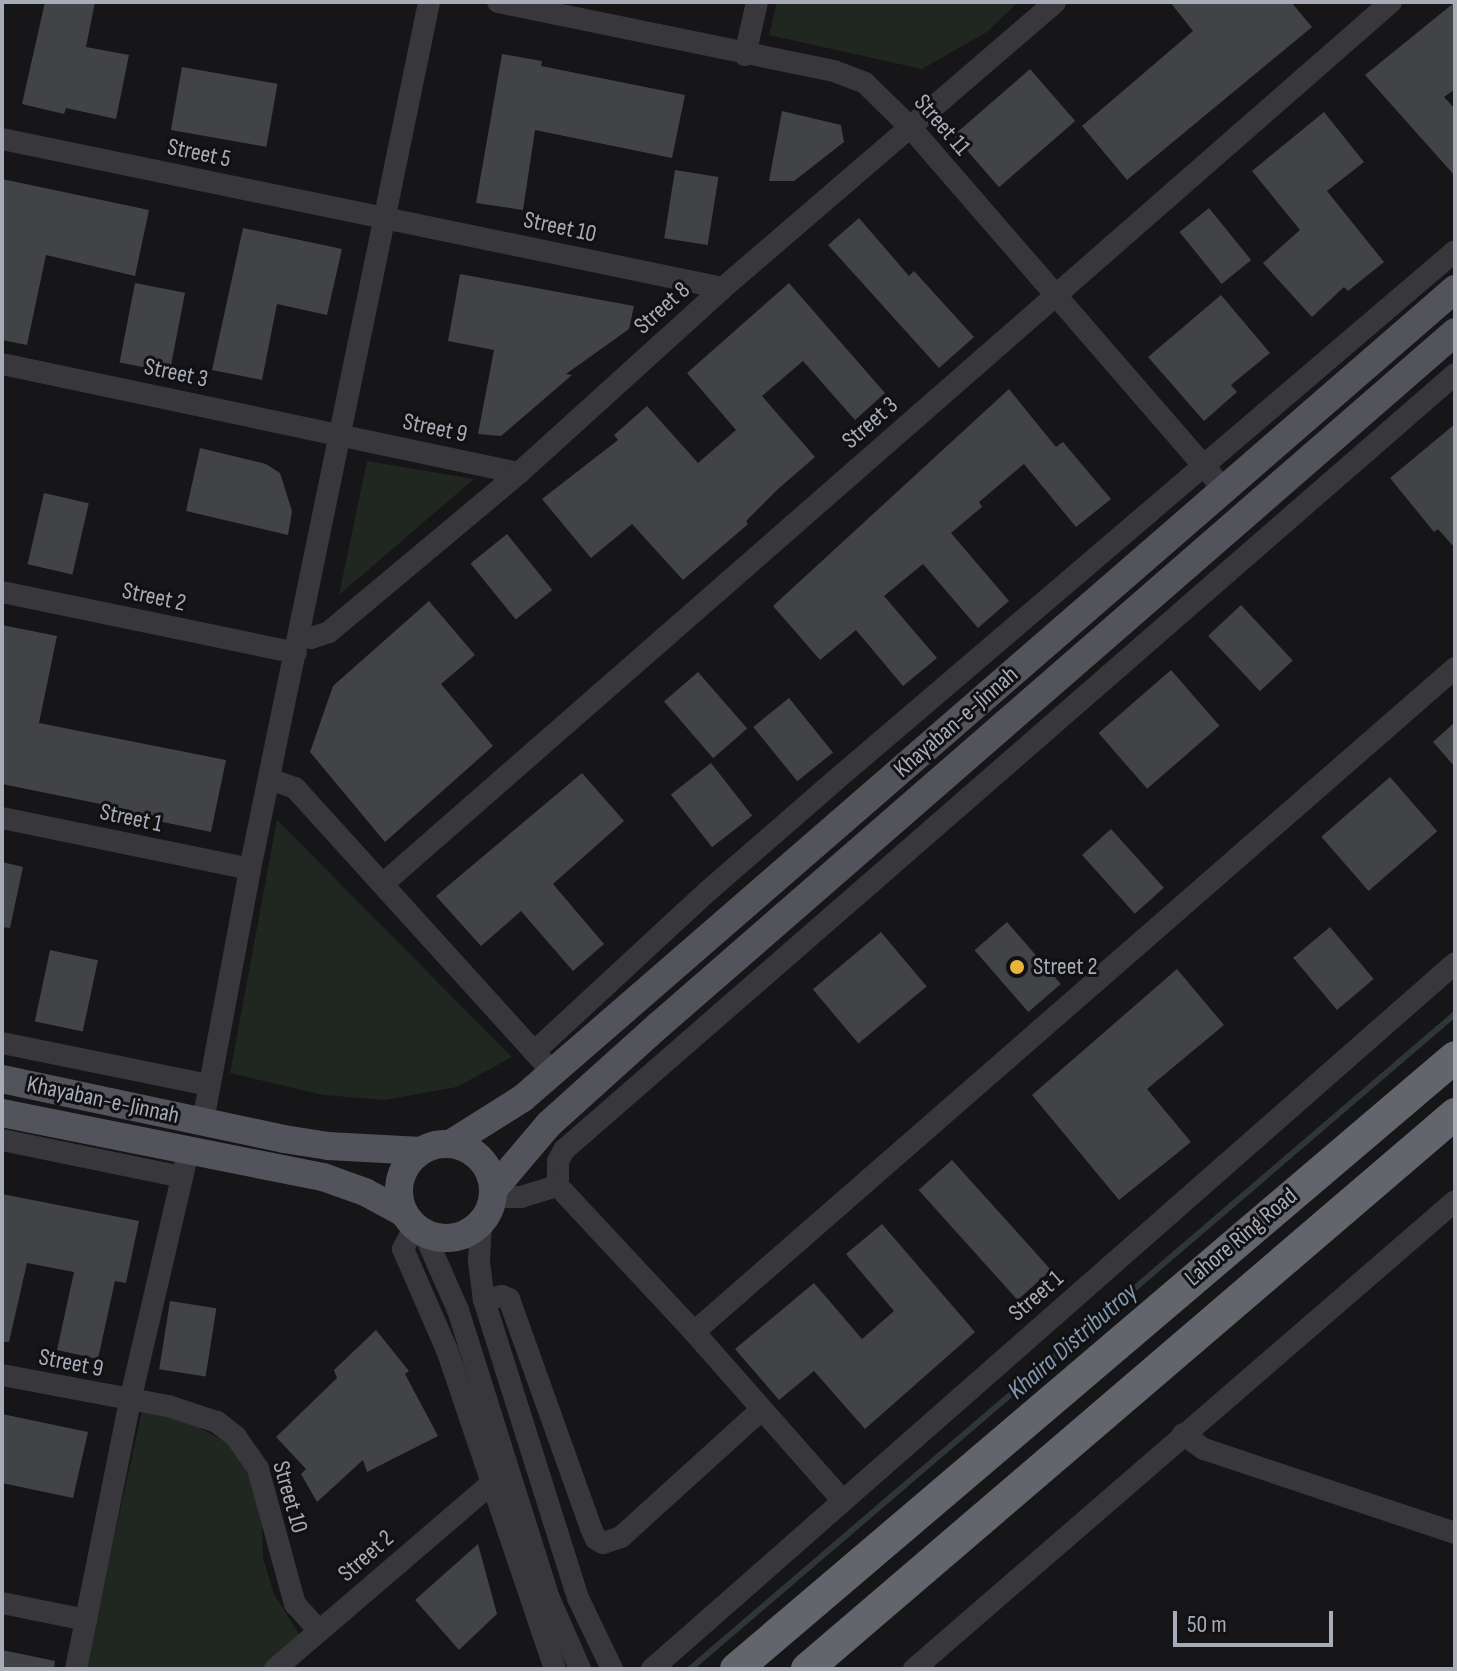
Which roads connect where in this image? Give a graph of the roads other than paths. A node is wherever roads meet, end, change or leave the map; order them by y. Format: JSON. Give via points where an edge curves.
{"nodes":[{"id":1,"x":429,"y":2,"type":"edge"},
{"id":2,"x":498,"y":2,"type":"edge"},
{"id":3,"x":757,"y":2,"type":"edge"},
{"id":4,"x":1055,"y":2,"type":"edge"},
{"id":5,"x":1391,"y":2,"type":"edge"},
{"id":6,"x":522,"y":4,"type":"edge"},
{"id":7,"x":745,"y":55,"type":"junction"},
{"id":8,"x":911,"y":128,"type":"junction"},
{"id":9,"x":2,"y":139,"type":"edge"},
{"id":10,"x":386,"y":218,"type":"junction"},
{"id":11,"x":1455,"y":251,"type":"edge"},
{"id":12,"x":723,"y":288,"type":"junction"},
{"id":13,"x":1455,"y":289,"type":"edge"},
{"id":14,"x":1055,"y":296,"type":"junction"},
{"id":15,"x":1455,"y":332,"type":"edge"},
{"id":16,"x":2,"y":364,"type":"edge"},
{"id":17,"x":1455,"y":374,"type":"edge"},
{"id":18,"x":339,"y":434,"type":"junction"},
{"id":19,"x":1205,"y":467,"type":"junction"},
{"id":20,"x":519,"y":473,"type":"junction"},
{"id":21,"x":1225,"y":490,"type":"junction"},
{"id":22,"x":2,"y":592,"type":"edge"},
{"id":23,"x":298,"y":644,"type":"junction"},
{"id":24,"x":1455,"y":668,"type":"edge"},
{"id":25,"x":270,"y":779,"type":"junction"},
{"id":26,"x":2,"y":818,"type":"edge"},
{"id":27,"x":250,"y":869,"type":"junction"},
{"id":28,"x":384,"y":883,"type":"junction"},
{"id":29,"x":1455,"y":963,"type":"edge"},
{"id":30,"x":2,"y":1043,"type":"edge"},
{"id":31,"x":1455,"y":1057,"type":"edge"},
{"id":32,"x":544,"y":1062,"type":"junction"},
{"id":33,"x":2,"y":1079,"type":"edge"},
{"id":34,"x":209,"y":1085,"type":"junction"},
{"id":35,"x":2,"y":1113,"type":"edge"},
{"id":36,"x":1455,"y":1114,"type":"edge"},
{"id":37,"x":203,"y":1121,"type":"junction"},
{"id":38,"x":2,"y":1140,"type":"edge"},
{"id":39,"x":450,"y":1144,"type":"junction"},
{"id":40,"x":421,"y":1151,"type":"junction"},
{"id":41,"x":185,"y":1164,"type":"junction"},
{"id":42,"x":558,"y":1186,"type":"junction"},
{"id":43,"x":1455,"y":1201,"type":"edge"},
{"id":44,"x":489,"y":1203,"type":"junction"},
{"id":45,"x":414,"y":1224,"type":"junction"},
{"id":46,"x":484,"y":1300,"type":"junction"},
{"id":47,"x":694,"y":1332,"type":"junction"},
{"id":48,"x":2,"y":1375,"type":"edge"},
{"id":49,"x":130,"y":1401,"type":"junction"},
{"id":50,"x":760,"y":1411,"type":"junction"},
{"id":51,"x":1183,"y":1434,"type":"junction"},
{"id":52,"x":491,"y":1484,"type":"junction"},
{"id":53,"x":842,"y":1500,"type":"junction"},
{"id":54,"x":1455,"y":1533,"type":"edge"},
{"id":55,"x":2,"y":1603,"type":"edge"},
{"id":56,"x":86,"y":1620,"type":"junction"},
{"id":57,"x":319,"y":1631,"type":"junction"},
{"id":58,"x":76,"y":1669,"type":"edge"},
{"id":59,"x":275,"y":1669,"type":"edge"},
{"id":60,"x":555,"y":1669,"type":"edge"},
{"id":61,"x":580,"y":1669,"type":"edge"},
{"id":62,"x":612,"y":1669,"type":"edge"},
{"id":63,"x":652,"y":1669,"type":"edge"},
{"id":64,"x":736,"y":1669,"type":"edge"},
{"id":65,"x":807,"y":1669,"type":"edge"},
{"id":66,"x":914,"y":1669,"type":"edge"}],
"edges":[{"from":1,"to":10,"type":"street"},
{"from":2,"to":6,"type":"street","name":"Street 11"},
{"from":3,"to":7,"type":"street"},
{"from":4,"to":8,"type":"street","name":"Street 8"},
{"from":5,"to":14,"type":"street","name":"Street 3"},
{"from":6,"to":7,"type":"street","name":"Street 11"},
{"from":7,"to":8,"type":"street","name":"Street 11","via":[[852,75]]},
{"from":8,"to":12,"type":"street","name":"Street 8"},
{"from":8,"to":14,"type":"street","name":"Street 11"},
{"from":9,"to":10,"type":"street","name":"Street 5"},
{"from":10,"to":12,"type":"street","name":"Street 10"},
{"from":10,"to":18,"type":"street"},
{"from":11,"to":19,"type":"street"},
{"from":12,"to":20,"type":"street","name":"Street 8"},
{"from":13,"to":21,"type":"main road","name":"Khayaban-e-Jinnah"},
{"from":14,"to":19,"type":"street","name":"Street 11"},
{"from":14,"to":28,"type":"street","name":"Street 3"},
{"from":15,"to":44,"type":"main road","name":"Khayaban-e-Jinnah","via":[[549,1124]]},
{"from":16,"to":18,"type":"street","name":"Street 3"},
{"from":17,"to":42,"type":"street","via":[[564,1150],[558,1161]]},
{"from":18,"to":20,"type":"street","name":"Street 9"},
{"from":18,"to":23,"type":"street"},
{"from":19,"to":21,"type":"street","name":"Street 11"},
{"from":19,"to":32,"type":"street","via":[[742,861]]},
{"from":20,"to":23,"type":"street","name":"Street 8","via":[[329,632]]},
{"from":21,"to":32,"type":"main road","name":"Khayaban-e-Jinnah"},
{"from":22,"to":23,"type":"street","name":"Street 2"},
{"from":23,"to":25,"type":"street"},
{"from":24,"to":47,"type":"street"},
{"from":25,"to":27,"type":"street"},
{"from":25,"to":28,"type":"street","via":[[295,788]]},
{"from":26,"to":27,"type":"street","name":"Street 1"},
{"from":27,"to":34,"type":"street"},
{"from":28,"to":32,"type":"street"},
{"from":29,"to":53,"type":"street","name":"Street 1"},
{"from":30,"to":34,"type":"street"},
{"from":31,"to":64,"type":"highway","name":"Lahore Ring Road"},
{"from":32,"to":39,"type":"main road","name":"Khayaban-e-Jinnah","via":[[511,1108]]},
{"from":33,"to":37,"type":"main road","name":"Khayaban-e-Jinnah"},
{"from":34,"to":37,"type":"street"},
{"from":35,"to":41,"type":"main road","name":"Khayaban-e-Jinnah"},
{"from":36,"to":65,"type":"highway","name":"Lahore Ring Road"},
{"from":37,"to":40,"type":"main road","name":"Khayaban-e-Jinnah","via":[[328,1146]]},
{"from":38,"to":41,"type":"street"},
{"from":39,"to":40,"type":"main road"},
{"from":39,"to":44,"type":"main road","via":[[481,1159]]},
{"from":40,"to":45,"type":"main road","via":[[400,1178],[400,1202]]},
{"from":41,"to":45,"type":"main road","name":"Khayaban-e-Jinnah","via":[[323,1177],[365,1192]]},
{"from":41,"to":49,"type":"street"},
{"from":42,"to":44,"type":"street"},
{"from":42,"to":47,"type":"street"},
{"from":43,"to":51,"type":"street"},
{"from":44,"to":45,"type":"main road","via":[[461,1236],[448,1238]]},
{"from":44,"to":46,"type":"street","via":[[479,1261]]},
{"from":45,"to":52,"type":"street","via":[[403,1249],[437,1322]]},
{"from":45,"to":61,"type":"street","via":[[458,1310],[548,1596]]},
{"from":46,"to":50,"type":"street","via":[[509,1299],[591,1528],[603,1543],[621,1537]]},
{"from":46,"to":62,"type":"street","via":[[578,1598]]},
{"from":47,"to":50,"type":"street"},
{"from":48,"to":49,"type":"street","name":"Street 9"},
{"from":49,"to":56,"type":"street"},
{"from":49,"to":57,"type":"street","name":"Street 10","via":[[168,1406],[217,1422],[250,1454],[290,1592]]},
{"from":50,"to":53,"type":"street"},
{"from":51,"to":54,"type":"street","via":[[1204,1449]]},
{"from":51,"to":66,"type":"street"},
{"from":52,"to":57,"type":"street","name":"Street 2"},
{"from":52,"to":60,"type":"street"},
{"from":53,"to":63,"type":"street","name":"Street 1"},
{"from":55,"to":56,"type":"street"},
{"from":56,"to":58,"type":"street"},
{"from":57,"to":59,"type":"street","name":"Street 2"}]}
